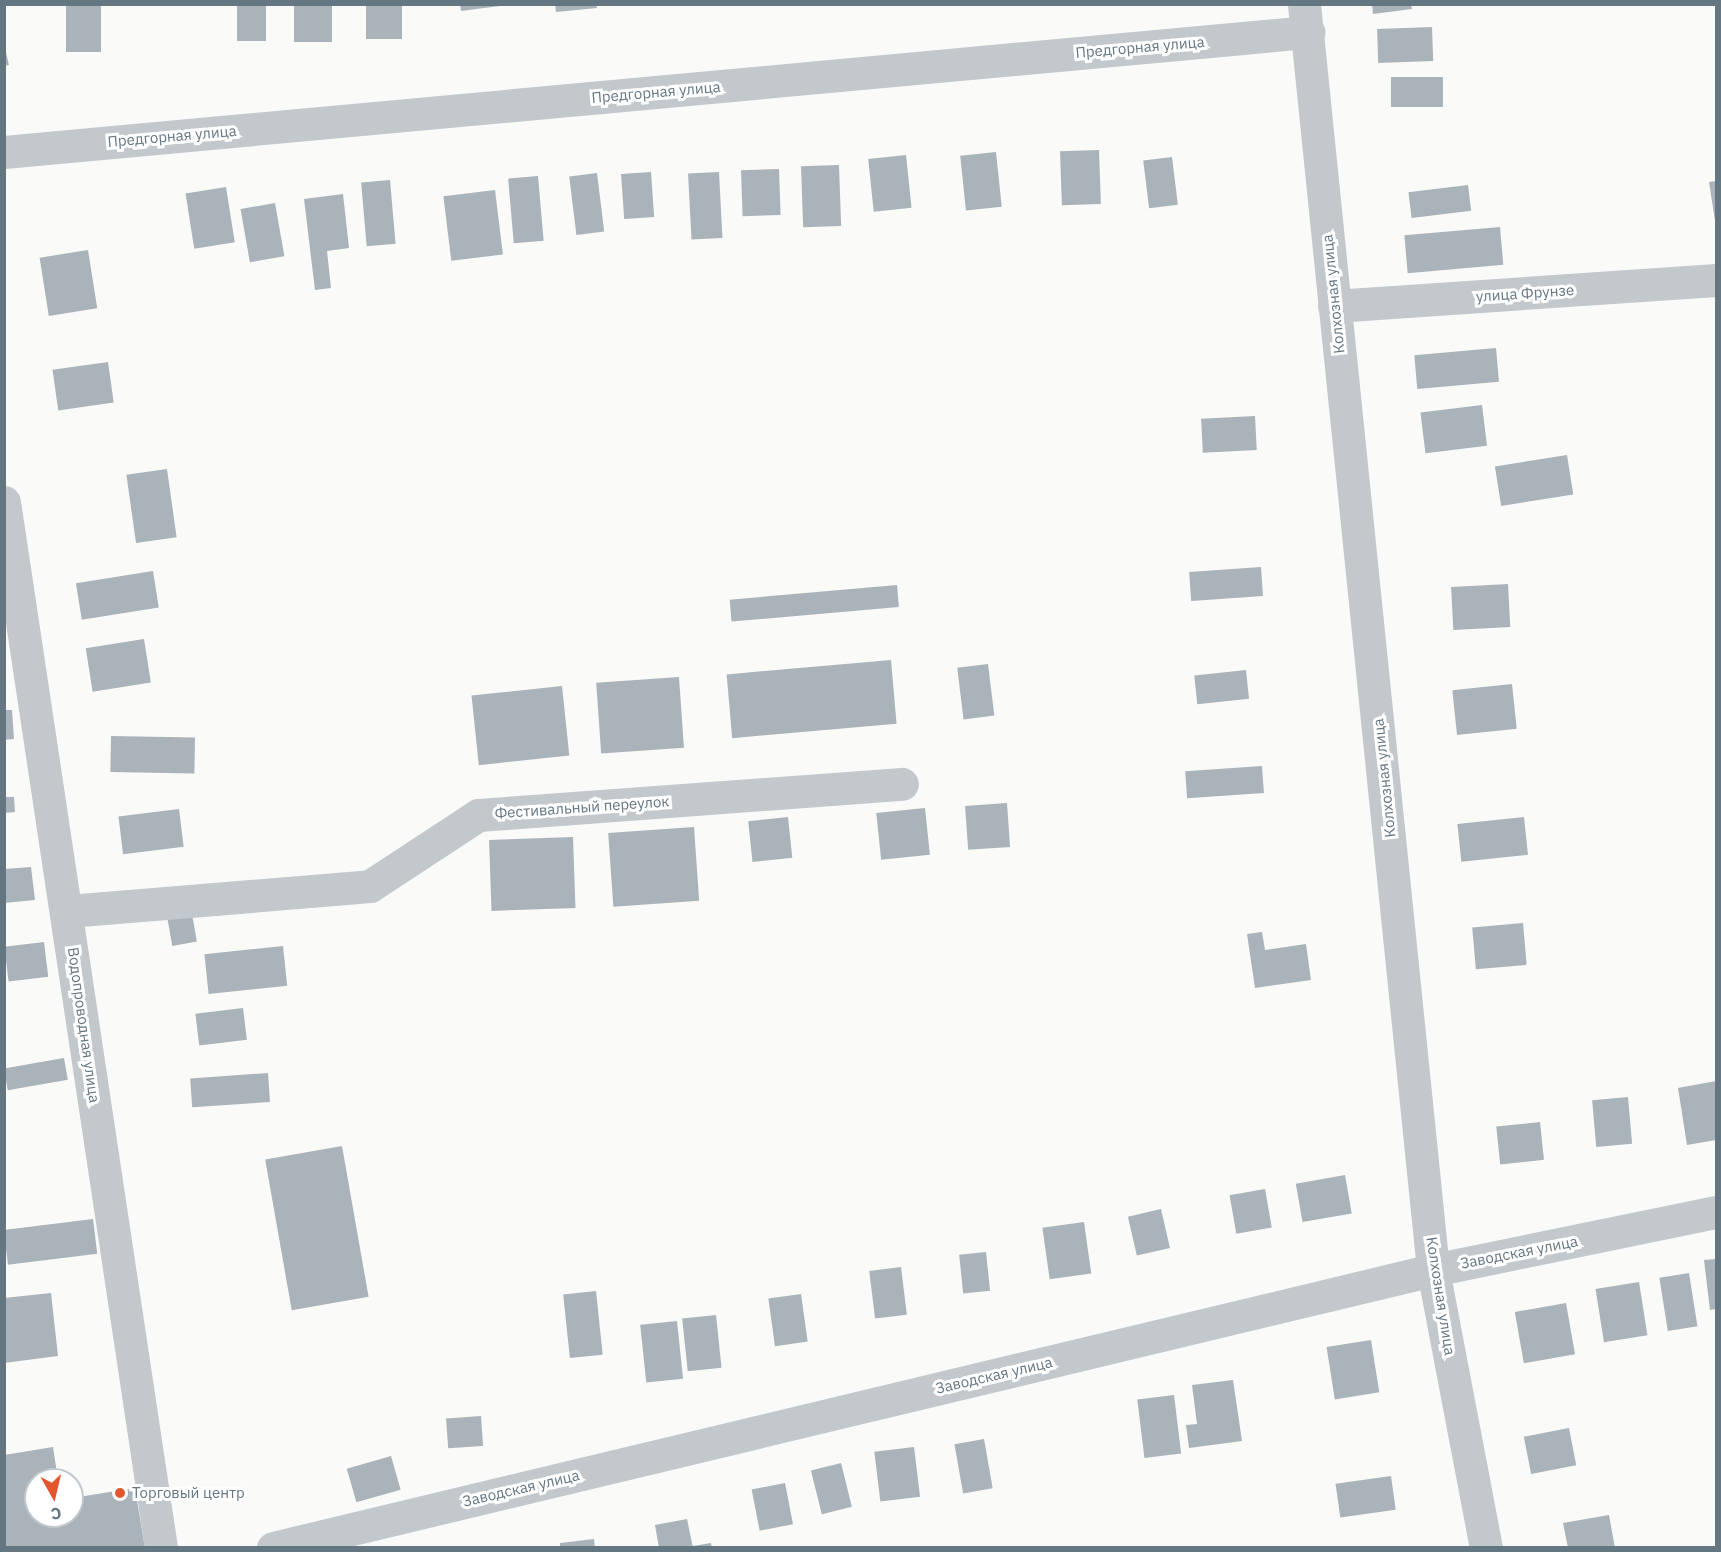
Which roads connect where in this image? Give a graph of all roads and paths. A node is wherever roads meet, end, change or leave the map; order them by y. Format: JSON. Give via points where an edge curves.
{"nodes":[{"id":1,"x":1306,"y":18,"type":"edge"},
{"id":2,"x":4,"y":152,"type":"edge"},
{"id":3,"x":1716,"y":280,"type":"edge"},
{"id":4,"x":1334,"y":306,"type":"junction"},
{"id":5,"x":4,"y":502,"type":"edge"},
{"id":6,"x":902,"y":784,"type":"dead end"},
{"id":7,"x":68,"y":911,"type":"junction"},
{"id":8,"x":1716,"y":1212,"type":"edge"},
{"id":9,"x":1433,"y":1270,"type":"junction"},
{"id":10,"x":161,"y":1548,"type":"edge"},
{"id":11,"x":273,"y":1548,"type":"edge"},
{"id":12,"x":1486,"y":1548,"type":"edge"}],
"edges":[{"from":1,"to":2,"type":"street","name":"Предгорная улица"},
{"from":1,"to":4,"type":"street","name":"Колхозная улица"},
{"from":3,"to":4,"type":"street","name":"улица Фрунзе"},
{"from":4,"to":9,"type":"street","name":"Колхозная улица"},
{"from":5,"to":7,"type":"street","name":"Водопроводная улица"},
{"from":6,"to":7,"type":"street","name":"Фестивальный переулок","via":[[478,815],[370,886]]},
{"from":7,"to":10,"type":"street","name":"Водопроводная улица"},
{"from":8,"to":9,"type":"street","name":"Заводская улица"},
{"from":9,"to":11,"type":"street","name":"Заводская улица"},
{"from":9,"to":12,"type":"street","name":"Колхозная улица"}]}
